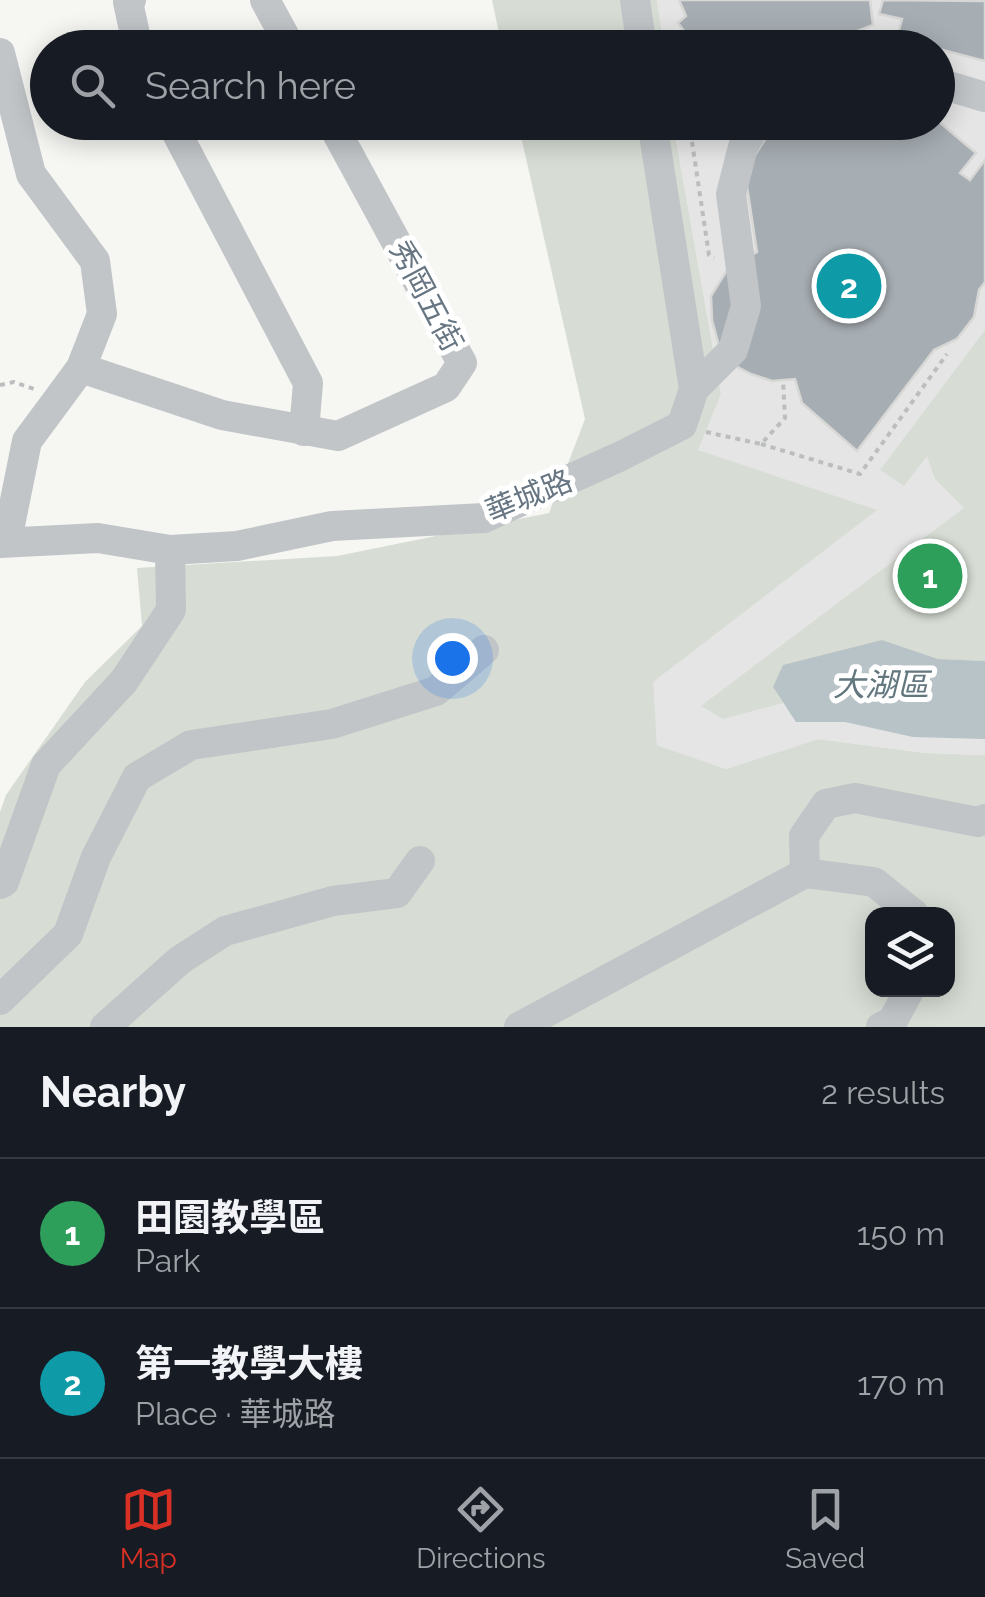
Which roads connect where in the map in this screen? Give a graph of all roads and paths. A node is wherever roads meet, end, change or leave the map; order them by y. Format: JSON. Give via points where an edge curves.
{"nodes":[{"id":1,"x":131,"y":0,"type":"edge"},
{"id":2,"x":265,"y":0,"type":"edge"},
{"id":3,"x":635,"y":0,"type":"edge"},
{"id":4,"x":134,"y":30,"type":"edge"},
{"id":5,"x":281,"y":30,"type":"edge"},
{"id":6,"x":639,"y":30,"type":"edge"},
{"id":7,"x":0,"y":53,"type":"edge"},
{"id":8,"x":955,"y":88,"type":"edge"},
{"id":9,"x":985,"y":97,"type":"edge"},
{"id":10,"x":180,"y":140,"type":"edge"},
{"id":11,"x":341,"y":140,"type":"edge"},
{"id":12,"x":655,"y":140,"type":"edge"},
{"id":13,"x":747,"y":140,"type":"edge"},
{"id":14,"x":948,"y":354,"type":"dead end"},
{"id":15,"x":81,"y":368,"type":"junction"},
{"id":16,"x":783,"y":380,"type":"dead end"},
{"id":17,"x":0,"y":384,"type":"edge"},
{"id":18,"x":694,"y":388,"type":"junction"},
{"id":19,"x":57,"y":398,"type":"junction"},
{"id":20,"x":682,"y":424,"type":"junction"},
{"id":21,"x":304,"y":431,"type":"junction"},
{"id":22,"x":761,"y":444,"type":"junction"},
{"id":23,"x":4,"y":542,"type":"edge"},
{"id":24,"x":170,"y":550,"type":"junction"},
{"id":25,"x":484,"y":650,"type":"dead end"},
{"id":26,"x":985,"y":819,"type":"edge"},
{"id":27,"x":420,"y":861,"type":"dead end"},
{"id":28,"x":805,"y":873,"type":"junction"},
{"id":29,"x":0,"y":884,"type":"edge"},
{"id":30,"x":905,"y":907,"type":"edge"},
{"id":31,"x":906,"y":997,"type":"edge"},
{"id":32,"x":0,"y":1000,"type":"edge"},
{"id":33,"x":890,"y":1025,"type":"edge"},
{"id":34,"x":106,"y":1027,"type":"edge"},
{"id":35,"x":518,"y":1027,"type":"edge"}],
"edges":[{"from":1,"to":4,"type":"street"},
{"from":2,"to":5,"type":"street"},
{"from":3,"to":6,"type":"street"},
{"from":7,"to":15,"type":"street","via":[[31,174],[95,260],[102,314]]},
{"from":8,"to":9,"type":"street"},
{"from":10,"to":21,"type":"street","via":[[308,383]]},
{"from":11,"to":21,"type":"street","name":"秀岡五街","via":[[462,362],[446,388],[338,436]]},
{"from":12,"to":18,"type":"street"},
{"from":13,"to":18,"type":"street","via":[[732,194],[746,306],[732,350]]},
{"from":14,"to":22,"type":"path","via":[[860,474]]},
{"from":15,"to":19,"type":"street"},
{"from":15,"to":21,"type":"street","name":"秀岡五街","via":[[222,416]]},
{"from":16,"to":22,"type":"path","via":[[785,418]]},
{"from":17,"to":19,"type":"path","via":[[14,382]]},
{"from":18,"to":20,"type":"street"},
{"from":19,"to":23,"type":"street","via":[[27,441]]},
{"from":20,"to":22,"type":"path"},
{"from":20,"to":24,"type":"street","name":"華城路","via":[[484,518],[332,526],[237,546]]},
{"from":23,"to":24,"type":"street","name":"華城路","via":[[98,538]]},
{"from":24,"to":29,"type":"street","via":[[171,610],[124,681],[46,766]]},
{"from":25,"to":32,"type":"street","via":[[436,691],[332,724],[190,745],[137,777],[96,857],[68,934]]},
{"from":26,"to":28,"type":"street","via":[[856,798],[826,804],[804,836]]},
{"from":27,"to":34,"type":"street","via":[[397,893],[333,901],[226,930],[180,960]]},
{"from":28,"to":30,"type":"street","via":[[874,882]]},
{"from":28,"to":35,"type":"street"},
{"from":31,"to":33,"type":"street"}]}
